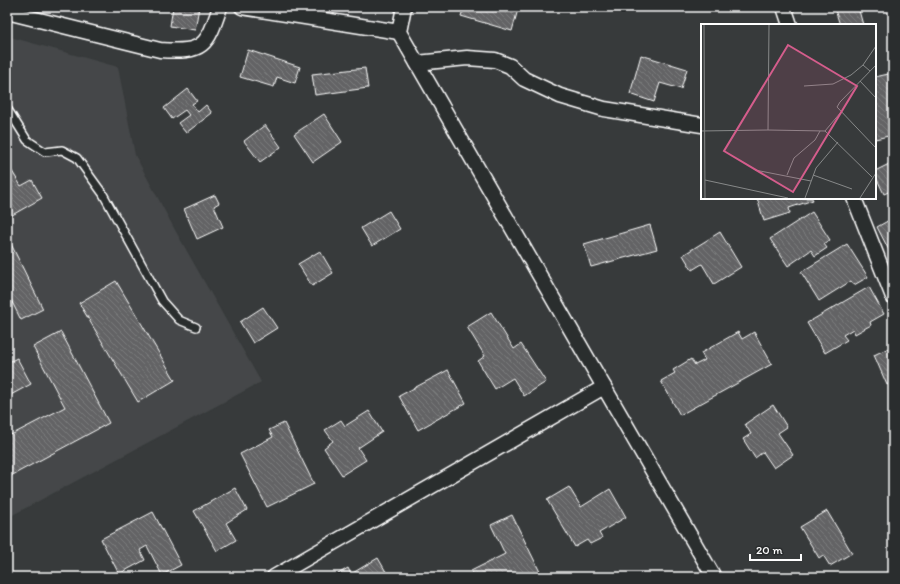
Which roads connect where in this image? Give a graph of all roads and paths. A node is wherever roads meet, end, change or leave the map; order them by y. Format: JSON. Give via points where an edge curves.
{"nodes":[{"id":1,"x":220,"y":7,"type":"edge"},
{"id":2,"x":242,"y":7,"type":"edge"},
{"id":3,"x":404,"y":7,"type":"edge"},
{"id":4,"x":784,"y":7,"type":"edge"},
{"id":5,"x":7,"y":12,"type":"edge"},
{"id":6,"x":790,"y":24,"type":"edge"},
{"id":7,"x":399,"y":32,"type":"junction"},
{"id":8,"x":417,"y":63,"type":"junction"},
{"id":9,"x":7,"y":108,"type":"edge"},
{"id":10,"x":701,"y":125,"type":"edge"},
{"id":11,"x":854,"y":199,"type":"edge"},
{"id":12,"x":893,"y":297,"type":"edge"},
{"id":13,"x":196,"y":327,"type":"dead end"},
{"id":14,"x":604,"y":387,"type":"junction"},
{"id":15,"x":274,"y":577,"type":"edge"},
{"id":16,"x":714,"y":577,"type":"edge"}],
"edges":[{"from":1,"to":5,"type":"street","via":[[211,34],[205,43],[175,51],[160,50]]},
{"from":2,"to":7,"type":"street"},
{"from":3,"to":7,"type":"street"},
{"from":4,"to":6,"type":"street"},
{"from":7,"to":8,"type":"street"},
{"from":8,"to":10,"type":"street","via":[[467,58],[495,60],[510,66],[524,79],[568,98],[604,109]]},
{"from":8,"to":14,"type":"street"},
{"from":9,"to":13,"type":"lane","via":[[27,140],[44,152],[62,150],[77,158],[103,194],[162,301],[179,320]]},
{"from":11,"to":12,"type":"street"},
{"from":14,"to":15,"type":"street"},
{"from":14,"to":16,"type":"street"}]}
